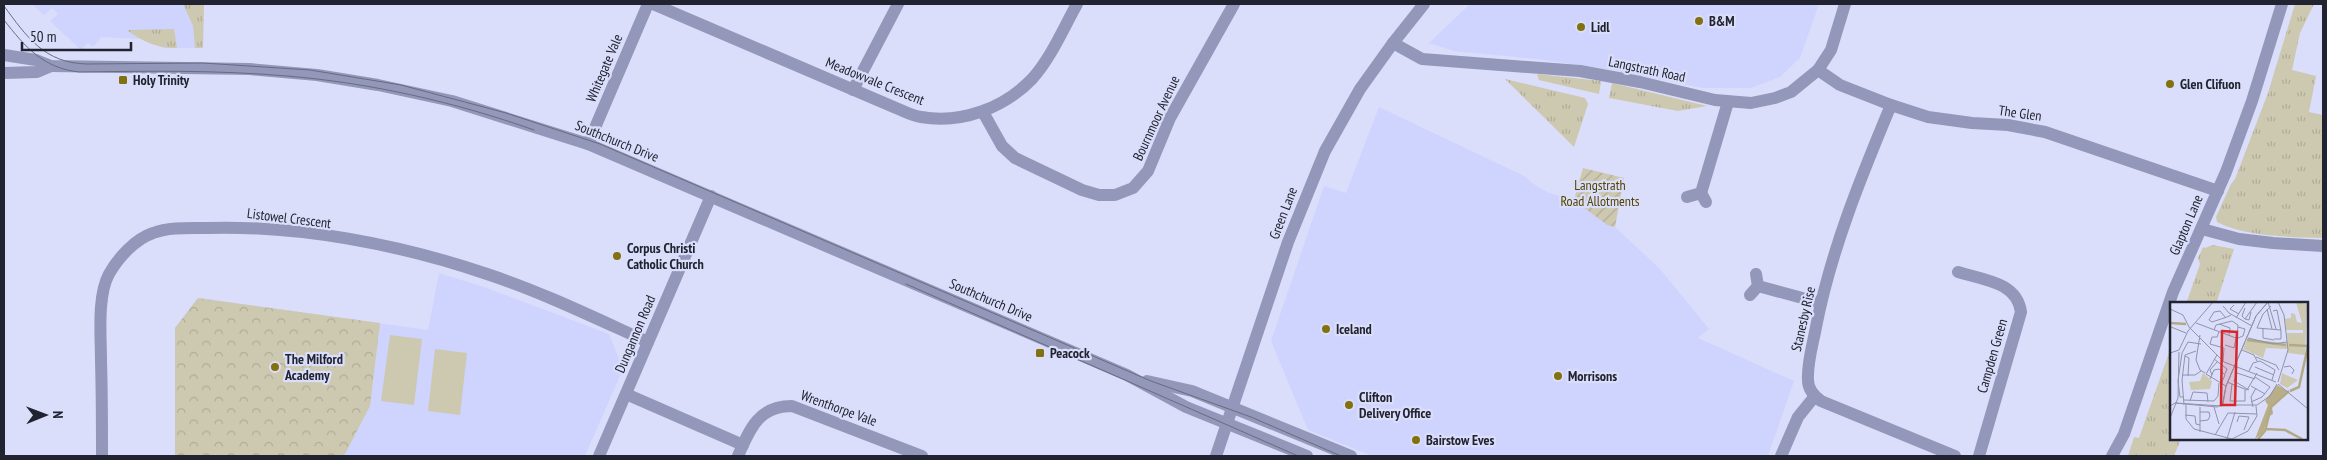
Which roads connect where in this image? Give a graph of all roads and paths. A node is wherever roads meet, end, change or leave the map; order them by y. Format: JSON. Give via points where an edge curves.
{"nodes":[{"id":1,"x":648,"y":4,"type":"edge"},
{"id":2,"x":653,"y":4,"type":"edge"},
{"id":3,"x":898,"y":4,"type":"edge"},
{"id":4,"x":1077,"y":4,"type":"edge"},
{"id":5,"x":1234,"y":4,"type":"edge"},
{"id":6,"x":1424,"y":4,"type":"edge"},
{"id":7,"x":1845,"y":4,"type":"edge"},
{"id":8,"x":2282,"y":4,"type":"edge"},
{"id":9,"x":1393,"y":43,"type":"junction"},
{"id":10,"x":4,"y":55,"type":"edge"},
{"id":11,"x":51,"y":66,"type":"junction"},
{"id":12,"x":1818,"y":70,"type":"junction"},
{"id":13,"x":4,"y":73,"type":"edge"},
{"id":14,"x":853,"y":90,"type":"junction"},
{"id":15,"x":1728,"y":102,"type":"junction"},
{"id":16,"x":1891,"y":105,"type":"junction"},
{"id":17,"x":984,"y":112,"type":"junction"},
{"id":18,"x":588,"y":144,"type":"junction"},
{"id":19,"x":2218,"y":191,"type":"junction"},
{"id":20,"x":711,"y":196,"type":"junction"},
{"id":21,"x":1687,"y":197,"type":"dead end"},
{"id":22,"x":2202,"y":228,"type":"junction"},
{"id":23,"x":2323,"y":246,"type":"edge"},
{"id":24,"x":1958,"y":272,"type":"dead end"},
{"id":25,"x":1755,"y":285,"type":"dead end"},
{"id":26,"x":2170,"y":302,"type":"edge"},
{"id":27,"x":1821,"y":303,"type":"junction"},
{"id":28,"x":2170,"y":303,"type":"edge"},
{"id":29,"x":648,"y":342,"type":"junction"},
{"id":30,"x":1139,"y":380,"type":"junction"},
{"id":31,"x":626,"y":394,"type":"junction"},
{"id":32,"x":1815,"y":396,"type":"junction"},
{"id":33,"x":1233,"y":407,"type":"junction"},
{"id":34,"x":1227,"y":423,"type":"junction"},
{"id":35,"x":741,"y":451,"type":"edge"},
{"id":36,"x":102,"y":456,"type":"edge"},
{"id":37,"x":599,"y":456,"type":"edge"},
{"id":38,"x":922,"y":456,"type":"edge"},
{"id":39,"x":1216,"y":456,"type":"edge"},
{"id":40,"x":1307,"y":456,"type":"edge"},
{"id":41,"x":1351,"y":456,"type":"edge"},
{"id":42,"x":1781,"y":456,"type":"edge"},
{"id":43,"x":1956,"y":456,"type":"edge"},
{"id":44,"x":1979,"y":456,"type":"edge"},
{"id":45,"x":2112,"y":456,"type":"edge"}],
"edges":[{"from":1,"to":18,"type":"street","name":"Whitegate Vale"},
{"from":2,"to":14,"type":"street","name":"Meadowvale Crescent"},
{"from":3,"to":14,"type":"street"},
{"from":4,"to":17,"type":"street","name":"Meadowvale Crescent","via":[[1049,55],[1032,78],[1011,96]]},
{"from":5,"to":17,"type":"street","name":"Bournmoor Avenue","via":[[1170,118],[1148,171],[1133,188],[1115,195],[1099,195],[1015,158],[1002,146]]},
{"from":6,"to":9,"type":"street","name":"Green Lane"},
{"from":7,"to":12,"type":"street","name":"Langstrath Road","via":[[1831,50]]},
{"from":8,"to":19,"type":"street","name":"Glapton Lane","via":[[2252,102]]},
{"from":9,"to":15,"type":"street","name":"Langstrath Road","via":[[1422,59],[1580,71]]},
{"from":9,"to":33,"type":"street","name":"Green Lane","via":[[1360,89],[1325,151],[1288,242]]},
{"from":10,"to":11,"type":"street","name":"Southchurch Drive"},
{"from":11,"to":13,"type":"street","name":"Southchurch Drive","via":[[37,72]]},
{"from":11,"to":18,"type":"street","name":"Southchurch Drive","via":[[249,69],[317,75],[452,101]]},
{"from":12,"to":15,"type":"street","name":"Langstrath Road","via":[[1791,92],[1775,98],[1751,103]]},
{"from":12,"to":16,"type":"street","name":"The Glen","via":[[1840,85]]},
{"from":14,"to":17,"type":"street","name":"Meadowvale Crescent","via":[[920,117],[951,118]]},
{"from":15,"to":21,"type":"street","via":[[1704,198]]},
{"from":16,"to":19,"type":"street","name":"The Glen","via":[[1928,117],[2045,132]]},
{"from":16,"to":27,"type":"street","name":"Stanesby Rise","via":[[1844,224]]},
{"from":18,"to":20,"type":"street","name":"Southchurch Drive"},
{"from":19,"to":22,"type":"street","name":"Glapton Lane"},
{"from":20,"to":29,"type":"street","name":"Dungannon Road"},
{"from":20,"to":30,"type":"street","name":"Southchurch Drive"},
{"from":22,"to":23,"type":"street","via":[[2248,240]]},
{"from":22,"to":26,"type":"street","name":"Glapton Lane"},
{"from":24,"to":44,"type":"street","name":"Campden Green","via":[[2008,288],[2019,302],[2020,312]]},
{"from":25,"to":27,"type":"street"},
{"from":27,"to":32,"type":"street","name":"Stanesby Rise","via":[[1808,372],[1809,388]]},
{"from":28,"to":45,"type":"street","name":"Glapton Lane","via":[[2124,434]]},
{"from":29,"to":31,"type":"street","name":"Dungannon Road"},
{"from":29,"to":36,"type":"street","name":"Listowel Crescent","via":[[505,280],[405,251],[291,231],[233,227],[165,230],[144,237],[133,246],[109,274],[104,289],[101,328]]},
{"from":30,"to":33,"type":"street","name":"Southchurch Drive","via":[[1178,386]]},
{"from":30,"to":34,"type":"street","name":"Southchurch Drive","via":[[1186,407]]},
{"from":31,"to":35,"type":"street"},
{"from":31,"to":37,"type":"street","name":"Dungannon Road"},
{"from":32,"to":42,"type":"street","via":[[1798,417]]},
{"from":32,"to":43,"type":"street","via":[[1827,404]]},
{"from":33,"to":34,"type":"street","name":"Green Lane"},
{"from":33,"to":41,"type":"street","name":"Southchurch Drive"},
{"from":34,"to":39,"type":"street","name":"Green Lane"},
{"from":34,"to":40,"type":"street","name":"Southchurch Drive"},
{"from":35,"to":38,"type":"street","name":"Wrenthorpe Vale","via":[[762,414],[771,408],[792,406]]}]}
